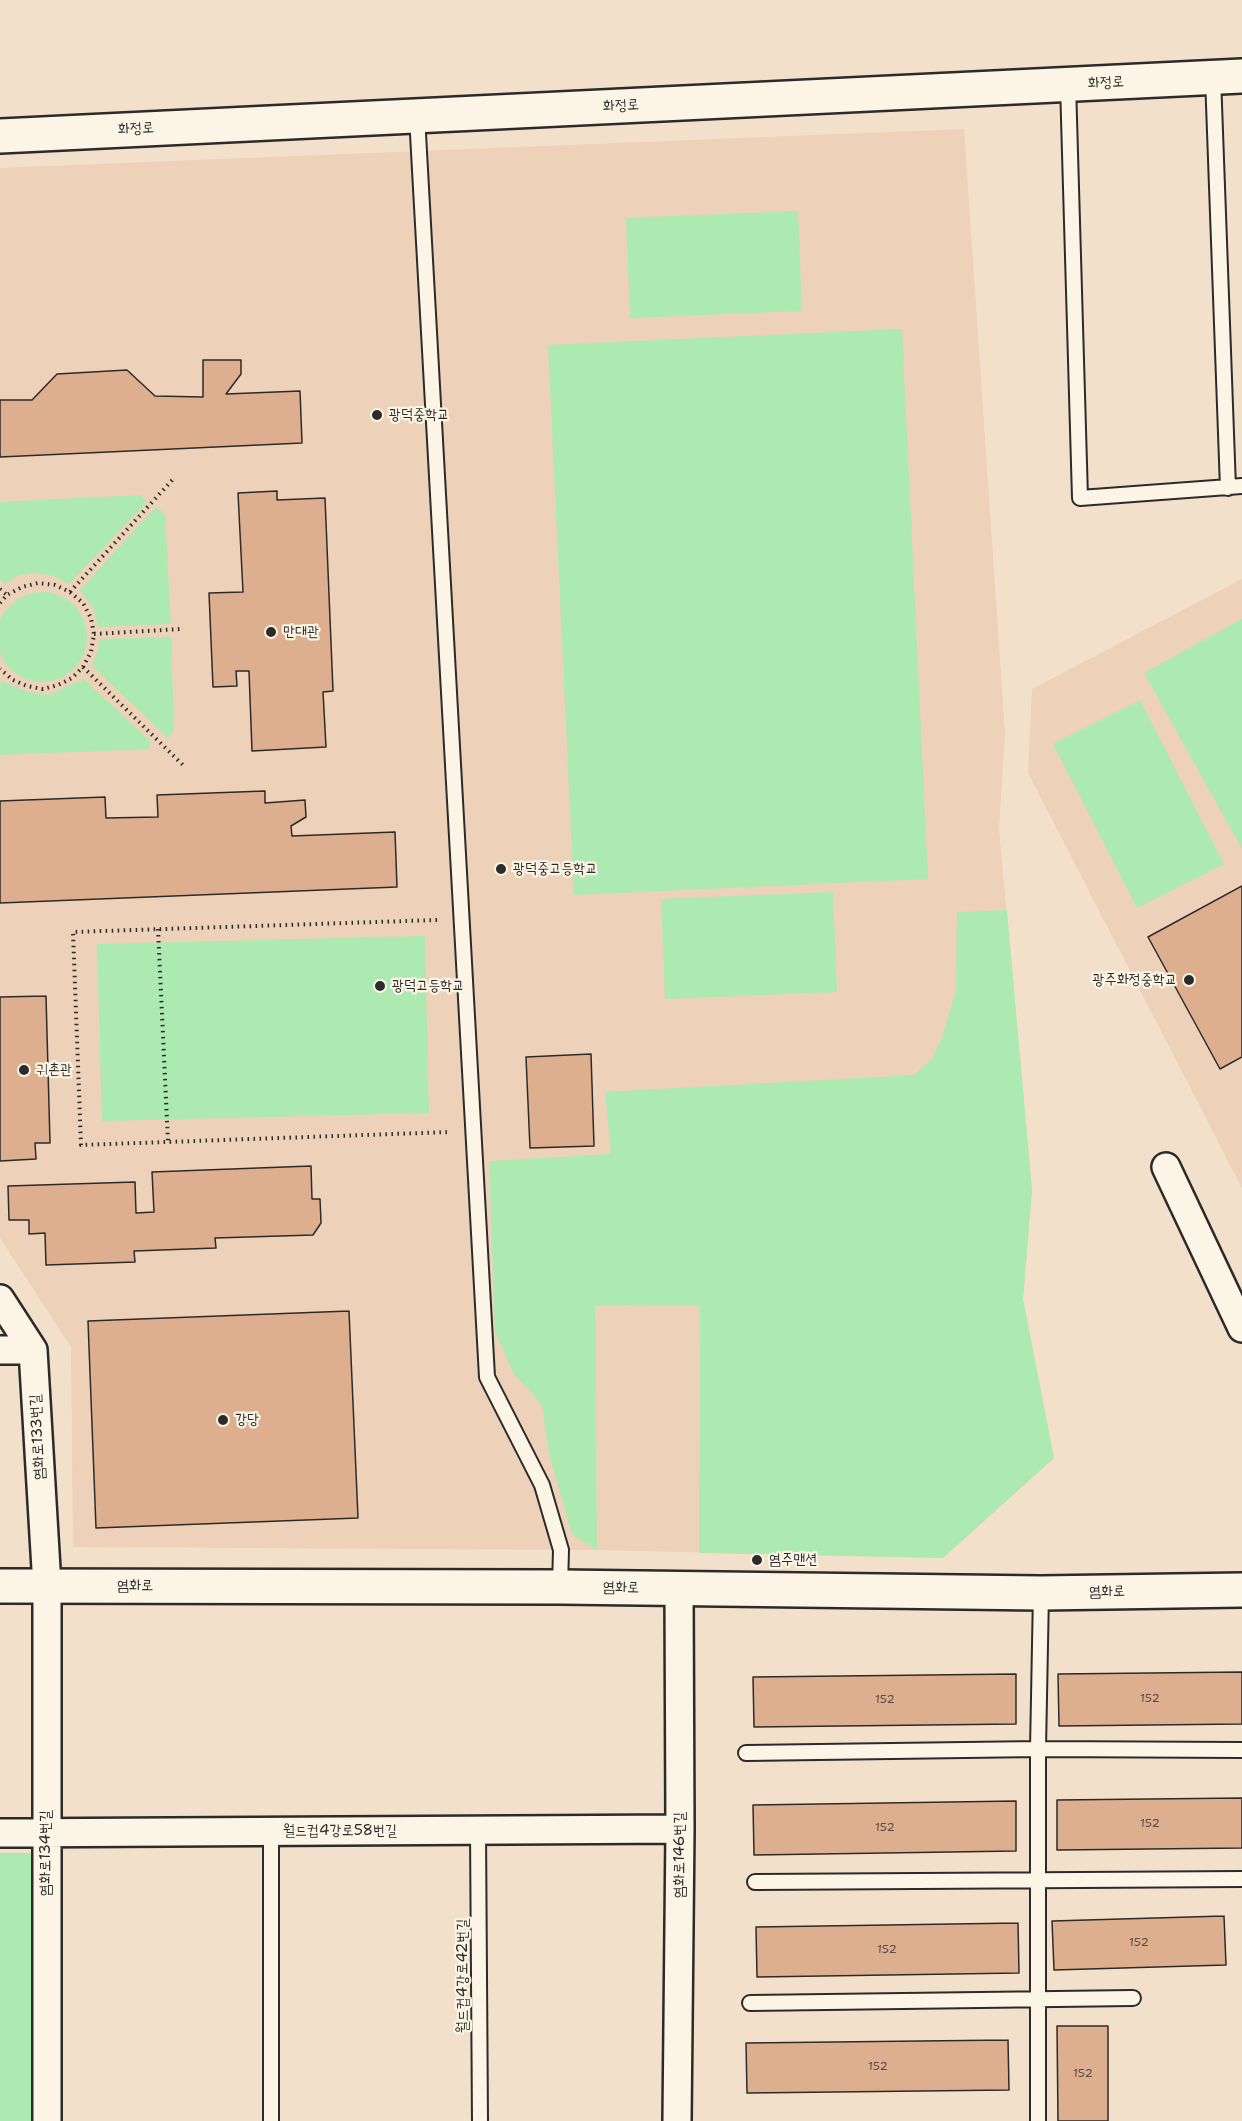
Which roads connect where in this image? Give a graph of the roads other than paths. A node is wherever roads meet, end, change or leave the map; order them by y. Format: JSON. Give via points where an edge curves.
{"nodes":[{"id":1,"x":1227,"y":77,"type":"edge"},
{"id":2,"x":1068,"y":84,"type":"junction"},
{"id":3,"x":417,"y":116,"type":"junction"},
{"id":4,"x":0,"y":136,"type":"edge"},
{"id":5,"x":1235,"y":487,"type":"edge"},
{"id":6,"x":1166,"y":1167,"type":"dead end"},
{"id":7,"x":0,"y":1299,"type":"edge"},
{"id":8,"x":1242,"y":1328,"type":"edge"},
{"id":9,"x":0,"y":1350,"type":"edge"},
{"id":10,"x":33,"y":1350,"type":"junction"},
{"id":11,"x":0,"y":1586,"type":"edge"},
{"id":12,"x":47,"y":1586,"type":"junction"},
{"id":13,"x":560,"y":1587,"type":"junction"},
{"id":14,"x":679,"y":1589,"type":"junction"},
{"id":15,"x":1242,"y":1590,"type":"edge"},
{"id":16,"x":1041,"y":1593,"type":"junction"},
{"id":17,"x":1038,"y":1749,"type":"junction"},
{"id":18,"x":1242,"y":1750,"type":"edge"},
{"id":19,"x":747,"y":1753,"type":"dead end"},
{"id":20,"x":680,"y":1829,"type":"junction"},
{"id":21,"x":478,"y":1830,"type":"junction"},
{"id":22,"x":271,"y":1831,"type":"junction"},
{"id":23,"x":46,"y":1832,"type":"junction"},
{"id":24,"x":0,"y":1833,"type":"edge"},
{"id":25,"x":1242,"y":1879,"type":"edge"},
{"id":26,"x":755,"y":1882,"type":"dead end"},
{"id":27,"x":1038,"y":1882,"type":"junction"},
{"id":28,"x":1038,"y":1998,"type":"junction"},
{"id":29,"x":1133,"y":1998,"type":"dead end"},
{"id":30,"x":750,"y":2003,"type":"dead end"},
{"id":31,"x":47,"y":2121,"type":"edge"},
{"id":32,"x":271,"y":2121,"type":"edge"},
{"id":33,"x":480,"y":2121,"type":"edge"},
{"id":34,"x":677,"y":2121,"type":"edge"},
{"id":35,"x":1038,"y":2121,"type":"edge"}],
"edges":[{"from":1,"to":2,"type":"street","name":"화정로"},
{"from":1,"to":5,"type":"lane"},
{"from":2,"to":3,"type":"street","name":"화정로"},
{"from":2,"to":5,"type":"lane","via":[[1080,498]]},
{"from":3,"to":4,"type":"street","name":"화정로"},
{"from":3,"to":13,"type":"lane","via":[[487,1377],[542,1485],[561,1550]]},
{"from":6,"to":8,"type":"street"},
{"from":7,"to":10,"type":"street","name":"염화로133번길"},
{"from":9,"to":10,"type":"street"},
{"from":10,"to":12,"type":"street","name":"염화로133번길"},
{"from":11,"to":12,"type":"street","name":"염화로"},
{"from":12,"to":13,"type":"street","name":"염화로"},
{"from":12,"to":23,"type":"street","name":"염화로134번길"},
{"from":13,"to":14,"type":"street","name":"염화로"},
{"from":14,"to":16,"type":"street","name":"염화로"},
{"from":14,"to":20,"type":"street","name":"염화로146번길"},
{"from":15,"to":16,"type":"street","name":"염화로"},
{"from":16,"to":17,"type":"lane"},
{"from":17,"to":18,"type":"lane"},
{"from":17,"to":19,"type":"lane"},
{"from":17,"to":27,"type":"lane"},
{"from":20,"to":21,"type":"street","name":"월드컵4강로58번길"},
{"from":20,"to":34,"type":"street","name":"염화로146번길"},
{"from":21,"to":22,"type":"street","name":"월드컵4강로58번길"},
{"from":21,"to":33,"type":"lane","name":"월드컵4강로42번길"},
{"from":22,"to":23,"type":"street","name":"월드컵4강로58번길"},
{"from":22,"to":32,"type":"lane"},
{"from":23,"to":24,"type":"street","name":"월드컵4강로58번길"},
{"from":23,"to":31,"type":"street","name":"염화로134번길"},
{"from":25,"to":27,"type":"lane"},
{"from":26,"to":27,"type":"lane"},
{"from":27,"to":28,"type":"lane"},
{"from":28,"to":29,"type":"lane"},
{"from":28,"to":30,"type":"lane"},
{"from":28,"to":35,"type":"lane"}]}
